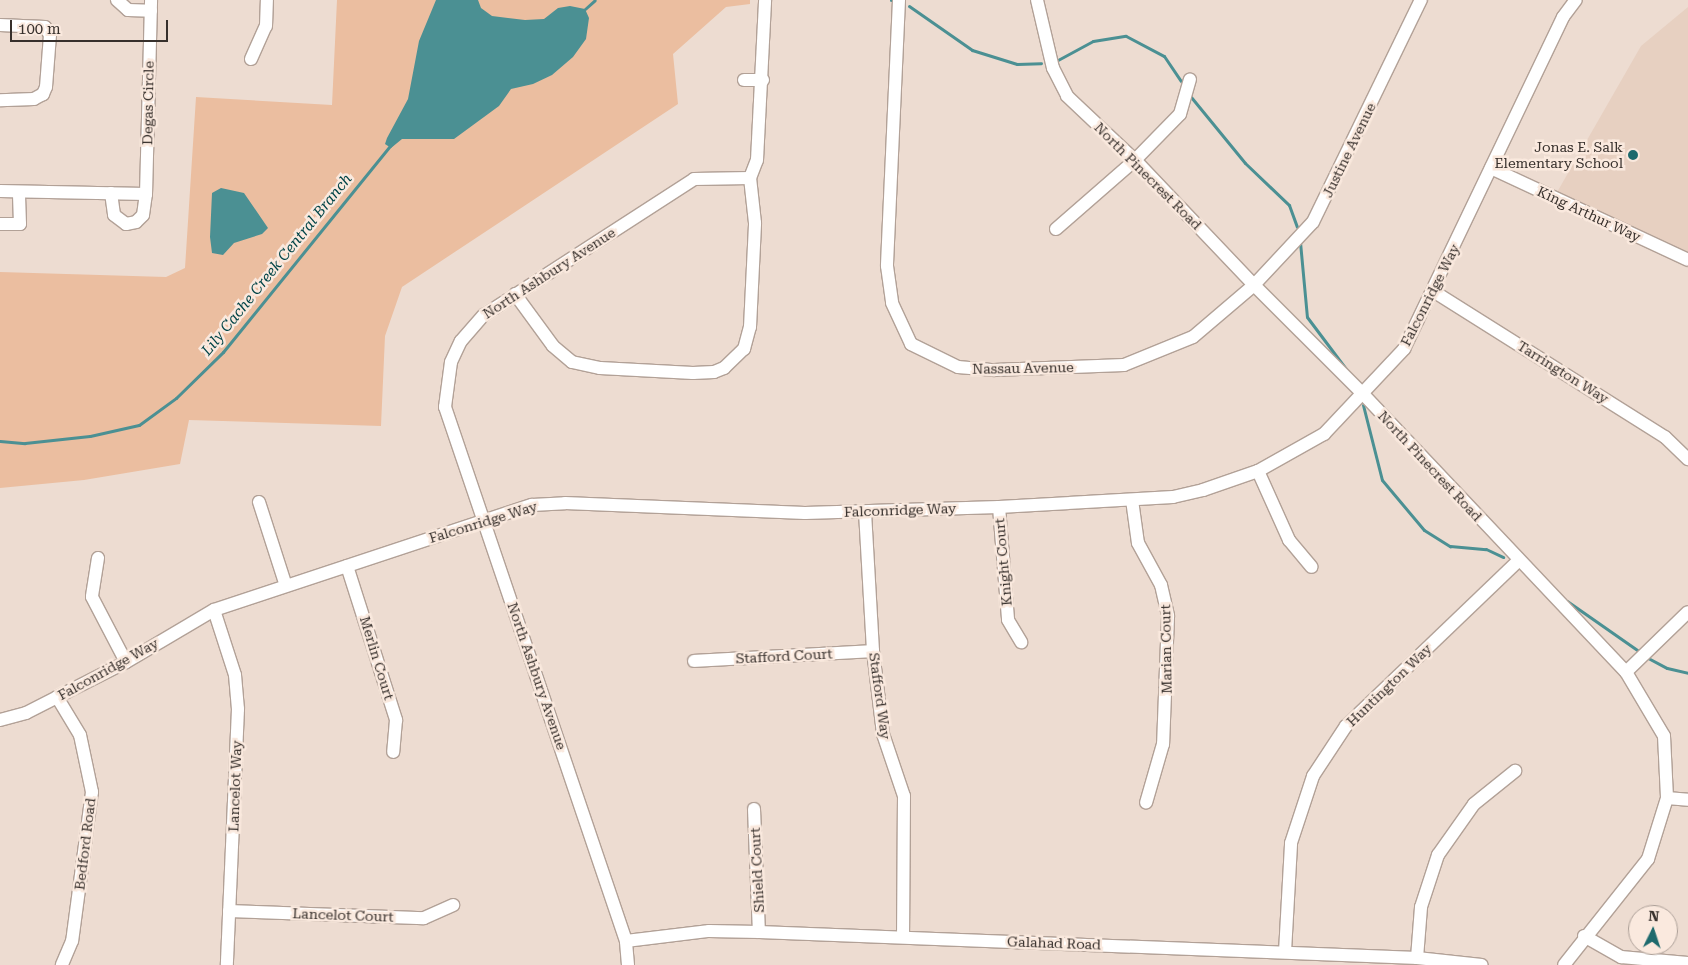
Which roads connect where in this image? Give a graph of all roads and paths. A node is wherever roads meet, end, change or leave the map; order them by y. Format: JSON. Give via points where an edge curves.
{"nodes":[{"id":1,"x":117,"y":0,"type":"edge"},
{"id":2,"x":267,"y":0,"type":"edge"},
{"id":3,"x":765,"y":0,"type":"edge"},
{"id":4,"x":899,"y":0,"type":"edge"},
{"id":5,"x":1037,"y":0,"type":"edge"},
{"id":6,"x":1421,"y":0,"type":"edge"},
{"id":7,"x":1576,"y":0,"type":"edge"},
{"id":8,"x":151,"y":6,"type":"edge"},
{"id":9,"x":0,"y":25,"type":"edge"},
{"id":10,"x":251,"y":59,"type":"dead end"},
{"id":11,"x":1190,"y":78,"type":"dead end"},
{"id":12,"x":744,"y":80,"type":"dead end"},
{"id":13,"x":763,"y":80,"type":"junction"},
{"id":14,"x":0,"y":100,"type":"edge"},
{"id":15,"x":1135,"y":160,"type":"junction"},
{"id":16,"x":1491,"y":168,"type":"junction"},
{"id":17,"x":750,"y":178,"type":"junction"},
{"id":18,"x":0,"y":192,"type":"edge"},
{"id":19,"x":19,"y":192,"type":"junction"},
{"id":20,"x":111,"y":194,"type":"junction"},
{"id":21,"x":146,"y":194,"type":"junction"},
{"id":22,"x":0,"y":224,"type":"edge"},
{"id":23,"x":1056,"y":229,"type":"dead end"},
{"id":24,"x":1688,"y":260,"type":"edge"},
{"id":25,"x":1254,"y":285,"type":"junction"},
{"id":26,"x":1434,"y":291,"type":"junction"},
{"id":27,"x":514,"y":294,"type":"junction"},
{"id":28,"x":1364,"y":395,"type":"junction"},
{"id":29,"x":1688,"y":459,"type":"edge"},
{"id":30,"x":1258,"y":471,"type":"junction"},
{"id":31,"x":1132,"y":500,"type":"junction"},
{"id":32,"x":259,"y":502,"type":"dead end"},
{"id":33,"x":998,"y":507,"type":"junction"},
{"id":34,"x":865,"y":512,"type":"junction"},
{"id":35,"x":484,"y":519,"type":"junction"},
{"id":36,"x":98,"y":558,"type":"dead end"},
{"id":37,"x":1518,"y":561,"type":"junction"},
{"id":38,"x":348,"y":566,"type":"junction"},
{"id":39,"x":1312,"y":567,"type":"dead end"},
{"id":40,"x":286,"y":586,"type":"junction"},
{"id":41,"x":214,"y":610,"type":"junction"},
{"id":42,"x":1688,"y":612,"type":"edge"},
{"id":43,"x":1021,"y":642,"type":"dead end"},
{"id":44,"x":873,"y":651,"type":"junction"},
{"id":45,"x":694,"y":660,"type":"dead end"},
{"id":46,"x":126,"y":662,"type":"junction"},
{"id":47,"x":1626,"y":672,"type":"junction"},
{"id":48,"x":57,"y":697,"type":"junction"},
{"id":49,"x":0,"y":720,"type":"edge"},
{"id":50,"x":393,"y":752,"type":"dead end"},
{"id":51,"x":1515,"y":770,"type":"dead end"},
{"id":52,"x":1667,"y":798,"type":"junction"},
{"id":53,"x":1688,"y":800,"type":"edge"},
{"id":54,"x":1146,"y":803,"type":"dead end"},
{"id":55,"x":754,"y":809,"type":"dead end"},
{"id":56,"x":453,"y":906,"type":"dead end"},
{"id":57,"x":229,"y":911,"type":"junction"},
{"id":58,"x":759,"y":932,"type":"junction"},
{"id":59,"x":1584,"y":936,"type":"junction"},
{"id":60,"x":903,"y":938,"type":"junction"},
{"id":61,"x":626,"y":941,"type":"junction"},
{"id":62,"x":1285,"y":952,"type":"junction"},
{"id":63,"x":1417,"y":958,"type":"junction"},
{"id":64,"x":1688,"y":964,"type":"edge"},
{"id":65,"x":62,"y":965,"type":"edge"},
{"id":66,"x":227,"y":965,"type":"edge"},
{"id":67,"x":628,"y":965,"type":"edge"},
{"id":68,"x":1482,"y":965,"type":"edge"},
{"id":69,"x":1564,"y":965,"type":"edge"}],
"edges":[{"from":1,"to":8,"type":"street","name":"Degas Circle","via":[[128,10]]},
{"from":2,"to":10,"type":"street","via":[[266,26]]},
{"from":3,"to":13,"type":"street"},
{"from":4,"to":25,"type":"street","name":"Nassau Avenue","via":[[887,276],[892,303],[911,344],[945,362],[969,369],[1124,365],[1194,337]]},
{"from":5,"to":15,"type":"street","name":"North Pinecrest Road","via":[[1053,68],[1067,96]]},
{"from":6,"to":25,"type":"street","name":"Justine Avenue","via":[[1313,222]]},
{"from":7,"to":16,"type":"street","name":"Falconridge Way","via":[[1563,16]]},
{"from":8,"to":21,"type":"street","name":"Degas Circle"},
{"from":9,"to":14,"type":"street","via":[[45,27],[50,34],[43,94],[34,99]]},
{"from":11,"to":15,"type":"street","via":[[1180,114]]},
{"from":12,"to":13,"type":"street"},
{"from":13,"to":17,"type":"street","via":[[756,160]]},
{"from":15,"to":23,"type":"street"},
{"from":15,"to":25,"type":"street","name":"North Pinecrest Road"},
{"from":16,"to":24,"type":"street","name":"King Arthur Way"},
{"from":16,"to":26,"type":"street","name":"Falconridge Way"},
{"from":17,"to":27,"type":"street","name":"North Ashbury Avenue","via":[[694,179]]},
{"from":17,"to":27,"type":"street","via":[[755,223],[750,327],[744,349],[724,368],[693,373],[600,368],[572,362],[554,346]]},
{"from":18,"to":19,"type":"street"},
{"from":19,"to":20,"type":"street"},
{"from":19,"to":22,"type":"street","via":[[20,224]]},
{"from":20,"to":21,"type":"street"},
{"from":20,"to":21,"type":"street","name":"Degas Circle","via":[[114,215],[126,224],[136,222],[143,214]]},
{"from":25,"to":28,"type":"street","name":"North Pinecrest Road"},
{"from":26,"to":28,"type":"street","name":"Falconridge Way","via":[[1404,349]]},
{"from":26,"to":29,"type":"street","name":"Tarrington Way","via":[[1666,436]]},
{"from":27,"to":35,"type":"street","name":"North Ashbury Avenue","via":[[476,322],[461,340],[451,362],[445,407]]},
{"from":28,"to":30,"type":"street","name":"Falconridge Way","via":[[1324,434]]},
{"from":28,"to":37,"type":"street","name":"North Pinecrest Road"},
{"from":30,"to":31,"type":"street","name":"Falconridge Way","via":[[1196,492]]},
{"from":30,"to":39,"type":"street","via":[[1289,540]]},
{"from":31,"to":33,"type":"street","name":"Falconridge Way"},
{"from":31,"to":54,"type":"street","name":"Marian Court","via":[[1138,543],[1161,585],[1168,616],[1164,744]]},
{"from":32,"to":40,"type":"street"},
{"from":33,"to":34,"type":"street","name":"Falconridge Way"},
{"from":33,"to":43,"type":"street","name":"Knight Court","via":[[1008,620]]},
{"from":34,"to":35,"type":"street","name":"Falconridge Way","via":[[550,503]]},
{"from":34,"to":44,"type":"street","name":"Stafford Way"},
{"from":35,"to":38,"type":"street","name":"Falconridge Way"},
{"from":35,"to":61,"type":"street","name":"North Ashbury Avenue"},
{"from":36,"to":46,"type":"street","via":[[92,597]]},
{"from":37,"to":47,"type":"street","name":"North Pinecrest Road"},
{"from":37,"to":62,"type":"street","name":"Huntington Way","via":[[1346,726],[1313,776],[1291,843]]},
{"from":38,"to":40,"type":"street","name":"Falconridge Way"},
{"from":38,"to":50,"type":"street","name":"Merlin Court","via":[[396,720]]},
{"from":40,"to":41,"type":"street","name":"Falconridge Way"},
{"from":41,"to":46,"type":"street","name":"Falconridge Way"},
{"from":41,"to":57,"type":"street","name":"Lancelot Way","via":[[237,692]]},
{"from":42,"to":47,"type":"street"},
{"from":44,"to":45,"type":"street","name":"Stafford Court"},
{"from":44,"to":60,"type":"street","name":"Stafford Way","via":[[883,734],[904,796]]},
{"from":46,"to":48,"type":"street","name":"Falconridge Way"},
{"from":47,"to":52,"type":"street","name":"North Pinecrest Road","via":[[1664,736]]},
{"from":48,"to":49,"type":"street","name":"Falconridge Way","via":[[26,713]]},
{"from":48,"to":65,"type":"street","name":"Bedford Road","via":[[80,735],[92,792],[72,941]]},
{"from":51,"to":63,"type":"street","via":[[1474,804],[1438,855],[1421,907]]},
{"from":52,"to":53,"type":"street"},
{"from":52,"to":59,"type":"street","name":"North Pinecrest Road","via":[[1648,859]]},
{"from":55,"to":58,"type":"street","name":"Shield Court"},
{"from":56,"to":57,"type":"street","name":"Lancelot Court","via":[[424,918]]},
{"from":57,"to":66,"type":"street","name":"Lancelot Way"},
{"from":58,"to":60,"type":"street","name":"Galahad Road"},
{"from":58,"to":61,"type":"street","name":"Galahad Road","via":[[709,931]]},
{"from":59,"to":64,"type":"street","via":[[1621,957]]},
{"from":59,"to":69,"type":"street","name":"North Pinecrest Road"},
{"from":60,"to":62,"type":"street","name":"Galahad Road"},
{"from":61,"to":67,"type":"street","name":"North Ashbury Avenue"},
{"from":62,"to":63,"type":"street","name":"Galahad Road"},
{"from":63,"to":68,"type":"street","name":"Galahad Road"}]}
